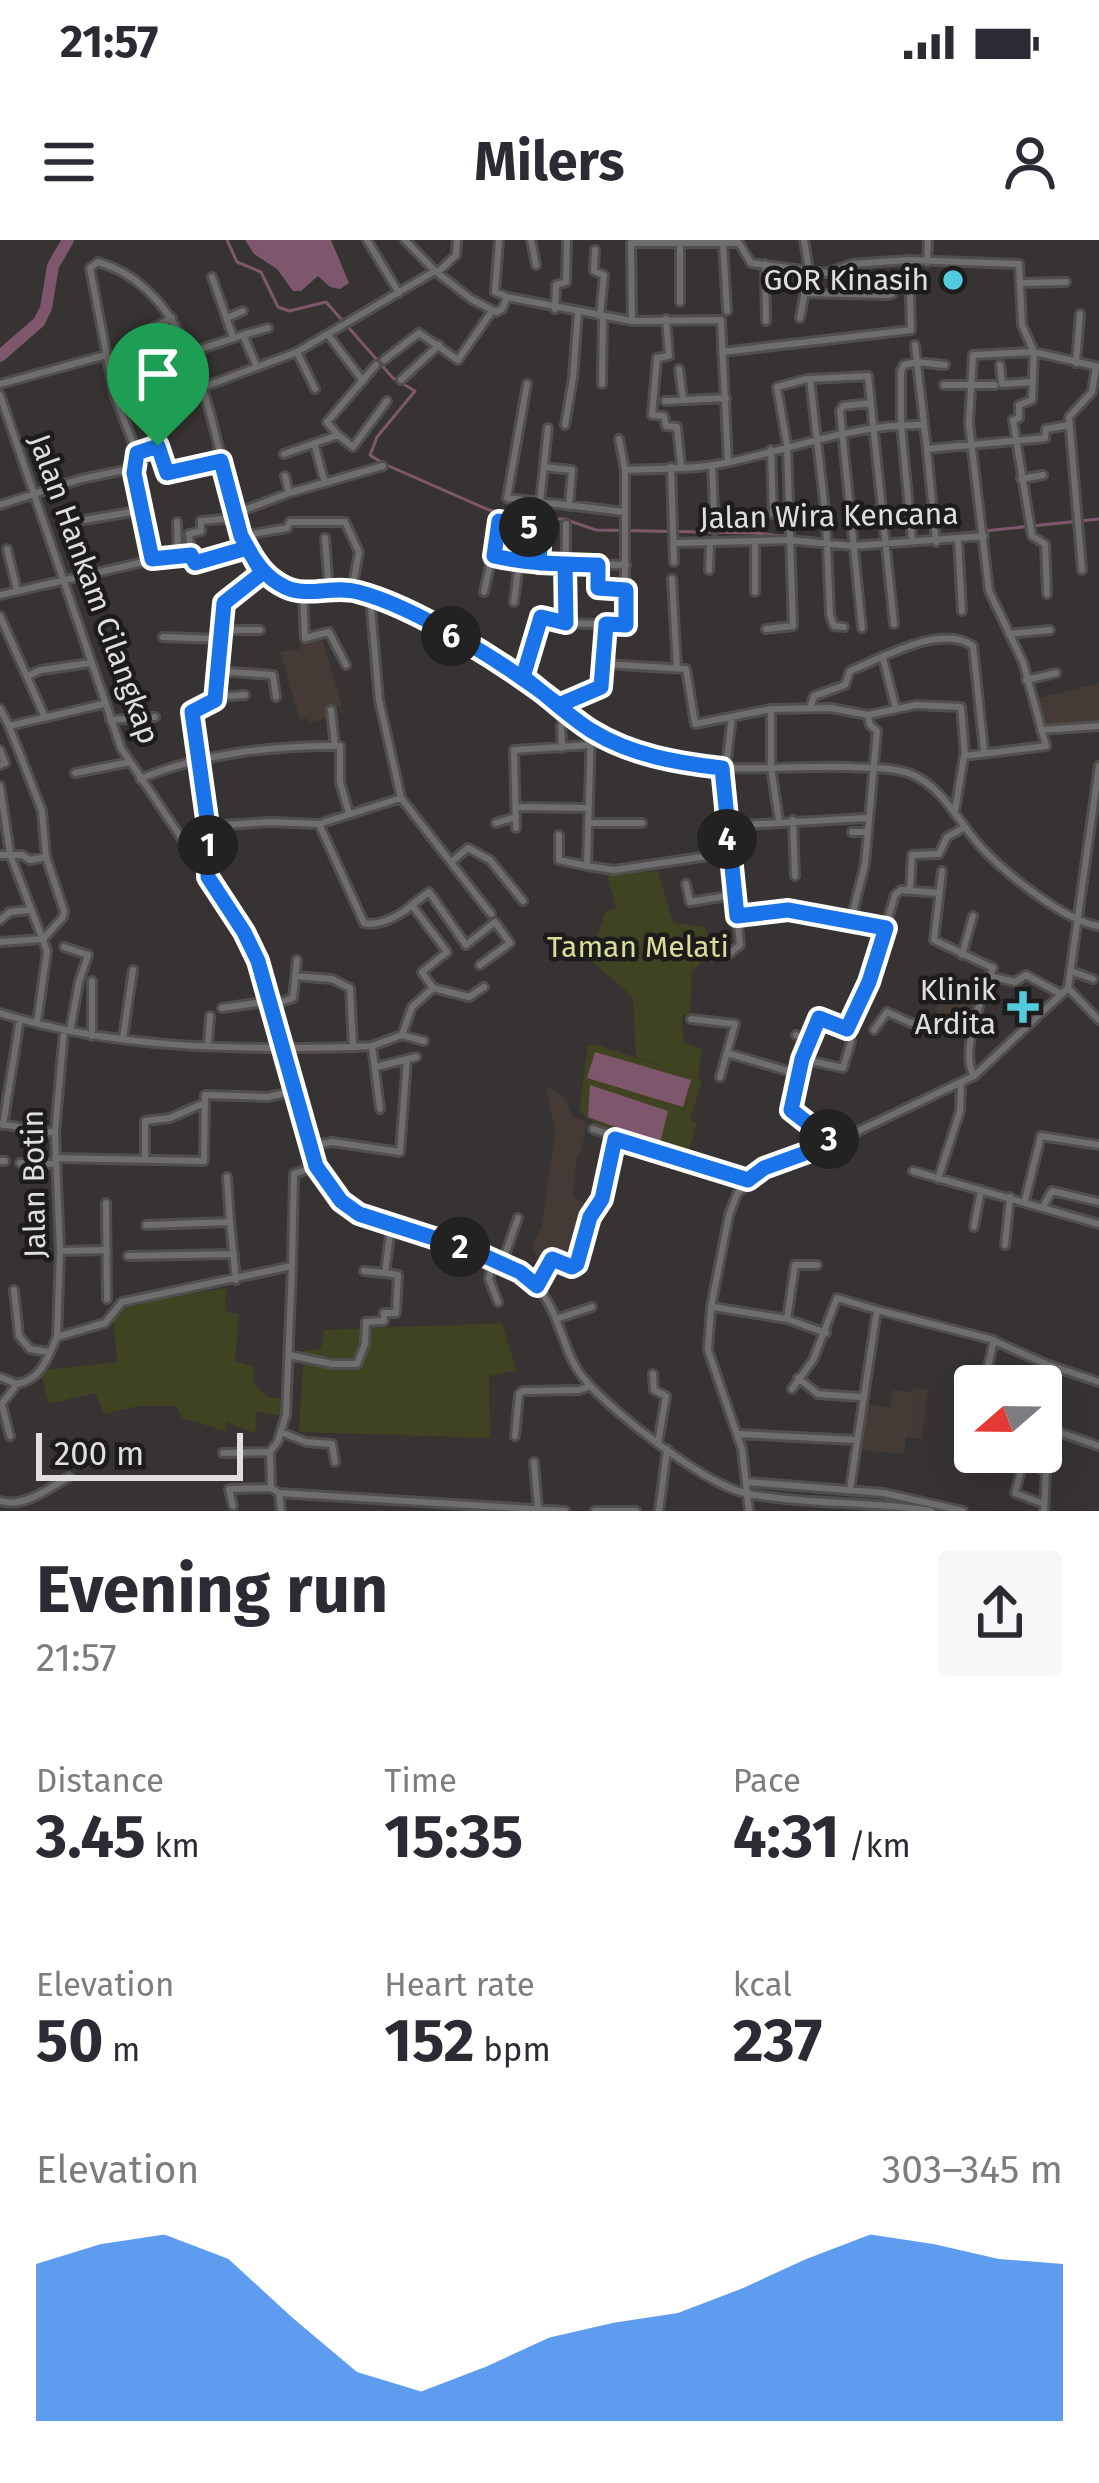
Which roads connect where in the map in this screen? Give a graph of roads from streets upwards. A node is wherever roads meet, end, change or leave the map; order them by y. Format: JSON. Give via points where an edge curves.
{"nodes":[{"id":1,"x":367,"y":240,"type":"edge"},
{"id":2,"x":405,"y":240,"type":"edge"},
{"id":3,"x":457,"y":240,"type":"edge"},
{"id":4,"x":500,"y":240,"type":"edge"},
{"id":5,"x":531,"y":240,"type":"edge"},
{"id":6,"x":804,"y":240,"type":"edge"},
{"id":7,"x":928,"y":240,"type":"edge"},
{"id":8,"x":736,"y":241,"type":"edge"},
{"id":9,"x":631,"y":242,"type":"edge"},
{"id":10,"x":680,"y":242,"type":"edge"},
{"id":11,"x":567,"y":243,"type":"edge"},
{"id":12,"x":723,"y":243,"type":"junction"},
{"id":13,"x":595,"y":250,"type":"dead end"},
{"id":14,"x":909,"y":260,"type":"junction"},
{"id":15,"x":927,"y":262,"type":"junction"},
{"id":16,"x":765,"y":264,"type":"junction"},
{"id":17,"x":536,"y":265,"type":"dead end"},
{"id":18,"x":809,"y":270,"type":"junction"},
{"id":19,"x":437,"y":272,"type":"junction"},
{"id":20,"x":212,"y":277,"type":"dead end"},
{"id":21,"x":910,"y":282,"type":"junction"},
{"id":22,"x":1066,"y":282,"type":"dead end"},
{"id":23,"x":1022,"y":283,"type":"junction"},
{"id":24,"x":399,"y":293,"type":"junction"},
{"id":25,"x":804,"y":293,"type":"junction"},
{"id":26,"x":507,"y":297,"type":"junction"},
{"id":27,"x":680,"y":302,"type":"dead end"},
{"id":28,"x":555,"y":309,"type":"junction"},
{"id":29,"x":243,"y":311,"type":"dead end"},
{"id":30,"x":492,"y":311,"type":"junction"},
{"id":31,"x":727,"y":311,"type":"dead end"},
{"id":32,"x":578,"y":312,"type":"junction"},
{"id":33,"x":1080,"y":314,"type":"dead end"},
{"id":34,"x":602,"y":316,"type":"junction"},
{"id":35,"x":172,"y":318,"type":"junction"},
{"id":36,"x":227,"y":318,"type":"junction"},
{"id":37,"x":800,"y":318,"type":"dead end"},
{"id":38,"x":666,"y":319,"type":"junction"},
{"id":39,"x":632,"y":321,"type":"junction"},
{"id":40,"x":766,"y":321,"type":"dead end"},
{"id":41,"x":268,"y":328,"type":"dead end"},
{"id":42,"x":243,"y":335,"type":"junction"},
{"id":43,"x":328,"y":335,"type":"junction"},
{"id":44,"x":137,"y":336,"type":"dead end"},
{"id":45,"x":233,"y":337,"type":"junction"},
{"id":46,"x":439,"y":345,"type":"junction"},
{"id":47,"x":915,"y":345,"type":"dead end"},
{"id":48,"x":297,"y":352,"type":"junction"},
{"id":49,"x":722,"y":352,"type":"junction"},
{"id":50,"x":1033,"y":352,"type":"junction"},
{"id":51,"x":189,"y":353,"type":"junction"},
{"id":52,"x":106,"y":355,"type":"junction"},
{"id":53,"x":917,"y":362,"type":"junction"},
{"id":54,"x":1076,"y":363,"type":"junction"},
{"id":55,"x":945,"y":364,"type":"dead end"},
{"id":56,"x":1000,"y":365,"type":"dead end"},
{"id":57,"x":257,"y":367,"type":"junction"},
{"id":58,"x":1097,"y":367,"type":"edge"},
{"id":59,"x":679,"y":369,"type":"dead end"},
{"id":60,"x":807,"y":379,"type":"junction"},
{"id":61,"x":401,"y":380,"type":"dead end"},
{"id":62,"x":363,"y":381,"type":"junction"},
{"id":63,"x":1031,"y":382,"type":"junction"},
{"id":64,"x":602,"y":383,"type":"dead end"},
{"id":65,"x":0,"y":384,"type":"edge"},
{"id":66,"x":527,"y":384,"type":"dead end"},
{"id":67,"x":944,"y":385,"type":"dead end"},
{"id":68,"x":994,"y":385,"type":"dead end"},
{"id":69,"x":972,"y":386,"type":"junction"},
{"id":70,"x":201,"y":388,"type":"junction"},
{"id":71,"x":315,"y":389,"type":"dead end"},
{"id":72,"x":0,"y":395,"type":"edge"},
{"id":73,"x":726,"y":398,"type":"junction"},
{"id":74,"x":683,"y":399,"type":"junction"},
{"id":75,"x":665,"y":400,"type":"dead end"},
{"id":76,"x":387,"y":401,"type":"dead end"},
{"id":77,"x":871,"y":404,"type":"junction"},
{"id":78,"x":565,"y":424,"type":"dead end"},
{"id":79,"x":901,"y":424,"type":"junction"},
{"id":80,"x":924,"y":425,"type":"junction"},
{"id":81,"x":1069,"y":425,"type":"junction"},
{"id":82,"x":548,"y":428,"type":"dead end"},
{"id":83,"x":874,"y":428,"type":"junction"},
{"id":84,"x":844,"y":433,"type":"junction"},
{"id":85,"x":338,"y":434,"type":"junction"},
{"id":86,"x":619,"y":439,"type":"dead end"},
{"id":87,"x":817,"y":439,"type":"junction"},
{"id":88,"x":314,"y":443,"type":"junction"},
{"id":89,"x":1016,"y":443,"type":"junction"},
{"id":90,"x":787,"y":445,"type":"junction"},
{"id":91,"x":353,"y":447,"type":"junction"},
{"id":92,"x":973,"y":447,"type":"junction"},
{"id":93,"x":927,"y":449,"type":"junction"},
{"id":94,"x":771,"y":450,"type":"junction"},
{"id":95,"x":137,"y":453,"type":"junction"},
{"id":96,"x":284,"y":454,"type":"dead end"},
{"id":97,"x":357,"y":460,"type":"dead end"},
{"id":98,"x":221,"y":461,"type":"junction"},
{"id":99,"x":728,"y":462,"type":"junction"},
{"id":100,"x":712,"y":465,"type":"junction"},
{"id":101,"x":383,"y":466,"type":"dead end"},
{"id":102,"x":544,"y":466,"type":"junction"},
{"id":103,"x":671,"y":466,"type":"junction"},
{"id":104,"x":681,"y":466,"type":"junction"},
{"id":105,"x":136,"y":468,"type":"junction"},
{"id":106,"x":625,"y":470,"type":"junction"},
{"id":107,"x":1043,"y":475,"type":"dead end"},
{"id":108,"x":285,"y":476,"type":"dead end"},
{"id":109,"x":1021,"y":479,"type":"junction"},
{"id":110,"x":325,"y":483,"type":"junction"},
{"id":111,"x":289,"y":493,"type":"junction"},
{"id":112,"x":33,"y":497,"type":"junction"},
{"id":113,"x":539,"y":502,"type":"junction"},
{"id":114,"x":0,"y":506,"type":"edge"},
{"id":115,"x":569,"y":506,"type":"junction"},
{"id":116,"x":143,"y":510,"type":"junction"},
{"id":117,"x":625,"y":512,"type":"junction"},
{"id":118,"x":773,"y":514,"type":"dead end"},
{"id":119,"x":234,"y":516,"type":"junction"},
{"id":120,"x":84,"y":520,"type":"dead end"},
{"id":121,"x":177,"y":522,"type":"dead end"},
{"id":122,"x":566,"y":524,"type":"dead end"},
{"id":123,"x":715,"y":530,"type":"dead end"},
{"id":124,"x":984,"y":532,"type":"junction"},
{"id":125,"x":674,"y":534,"type":"junction"},
{"id":126,"x":241,"y":536,"type":"junction"},
{"id":127,"x":788,"y":537,"type":"junction"},
{"id":128,"x":325,"y":538,"type":"dead end"},
{"id":129,"x":935,"y":538,"type":"junction"},
{"id":130,"x":912,"y":539,"type":"junction"},
{"id":131,"x":958,"y":539,"type":"junction"},
{"id":132,"x":884,"y":540,"type":"junction"},
{"id":133,"x":824,"y":541,"type":"junction"},
{"id":134,"x":754,"y":542,"type":"junction"},
{"id":135,"x":853,"y":542,"type":"junction"},
{"id":136,"x":710,"y":543,"type":"junction"},
{"id":137,"x":7,"y":548,"type":"dead end"},
{"id":138,"x":247,"y":548,"type":"junction"},
{"id":139,"x":178,"y":554,"type":"junction"},
{"id":140,"x":191,"y":555,"type":"junction"},
{"id":141,"x":494,"y":556,"type":"junction"},
{"id":142,"x":152,"y":559,"type":"junction"},
{"id":143,"x":519,"y":562,"type":"junction"},
{"id":144,"x":674,"y":562,"type":"dead end"},
{"id":145,"x":539,"y":563,"type":"junction"},
{"id":146,"x":565,"y":564,"type":"junction"},
{"id":147,"x":598,"y":565,"type":"junction"},
{"id":148,"x":626,"y":565,"type":"junction"},
{"id":149,"x":710,"y":570,"type":"dead end"},
{"id":150,"x":1082,"y":570,"type":"dead end"},
{"id":151,"x":262,"y":573,"type":"junction"},
{"id":152,"x":62,"y":579,"type":"junction"},
{"id":153,"x":672,"y":579,"type":"dead end"},
{"id":154,"x":17,"y":590,"type":"junction"},
{"id":155,"x":329,"y":590,"type":"junction"},
{"id":156,"x":352,"y":590,"type":"junction"},
{"id":157,"x":626,"y":590,"type":"junction"},
{"id":158,"x":303,"y":592,"type":"junction"},
{"id":159,"x":484,"y":592,"type":"dead end"},
{"id":160,"x":754,"y":592,"type":"dead end"},
{"id":161,"x":1047,"y":594,"type":"dead end"},
{"id":162,"x":0,"y":595,"type":"edge"},
{"id":163,"x":370,"y":597,"type":"junction"},
{"id":164,"x":514,"y":602,"type":"dead end"},
{"id":165,"x":962,"y":610,"type":"dead end"},
{"id":166,"x":0,"y":616,"type":"edge"},
{"id":167,"x":566,"y":623,"type":"junction"},
{"id":168,"x":606,"y":624,"type":"junction"},
{"id":169,"x":894,"y":624,"type":"dead end"},
{"id":170,"x":844,"y":627,"type":"dead end"},
{"id":171,"x":862,"y":628,"type":"dead end"},
{"id":172,"x":766,"y":629,"type":"dead end"},
{"id":173,"x":260,"y":630,"type":"dead end"},
{"id":174,"x":1050,"y":630,"type":"dead end"},
{"id":175,"x":220,"y":634,"type":"junction"},
{"id":176,"x":1010,"y":634,"type":"junction"},
{"id":177,"x":163,"y":638,"type":"dead end"},
{"id":178,"x":883,"y":658,"type":"junction"},
{"id":179,"x":90,"y":663,"type":"junction"},
{"id":180,"x":603,"y":664,"type":"junction"},
{"id":181,"x":346,"y":665,"type":"dead end"},
{"id":182,"x":677,"y":668,"type":"junction"},
{"id":183,"x":216,"y":671,"type":"junction"},
{"id":184,"x":1056,"y":673,"type":"dead end"},
{"id":185,"x":27,"y":676,"type":"junction"},
{"id":186,"x":523,"y":677,"type":"junction"},
{"id":187,"x":1026,"y":680,"type":"junction"},
{"id":188,"x":245,"y":695,"type":"dead end"},
{"id":189,"x":216,"y":697,"type":"junction"},
{"id":190,"x":276,"y":697,"type":"dead end"},
{"id":191,"x":103,"y":704,"type":"junction"},
{"id":192,"x":559,"y":705,"type":"junction"},
{"id":193,"x":810,"y":708,"type":"junction"},
{"id":194,"x":0,"y":709,"type":"edge"},
{"id":195,"x":771,"y":709,"type":"junction"},
{"id":196,"x":331,"y":710,"type":"dead end"},
{"id":197,"x":896,"y":710,"type":"junction"},
{"id":198,"x":44,"y":715,"type":"junction"},
{"id":199,"x":868,"y":715,"type":"junction"},
{"id":200,"x":155,"y":717,"type":"dead end"},
{"id":201,"x":732,"y":717,"type":"junction"},
{"id":202,"x":110,"y":720,"type":"junction"},
{"id":203,"x":561,"y":725,"type":"dead end"},
{"id":204,"x":9,"y":726,"type":"junction"},
{"id":205,"x":1099,"y":726,"type":"edge"},
{"id":206,"x":591,"y":730,"type":"junction"},
{"id":207,"x":1041,"y":730,"type":"junction"},
{"id":208,"x":335,"y":746,"type":"junction"},
{"id":209,"x":590,"y":746,"type":"junction"},
{"id":210,"x":562,"y":748,"type":"junction"},
{"id":211,"x":0,"y":750,"type":"edge"},
{"id":212,"x":984,"y":751,"type":"junction"},
{"id":213,"x":964,"y":756,"type":"junction"},
{"id":214,"x":198,"y":760,"type":"junction"},
{"id":215,"x":130,"y":762,"type":"junction"},
{"id":216,"x":0,"y":765,"type":"edge"},
{"id":217,"x":1099,"y":766,"type":"edge"},
{"id":218,"x":771,"y":767,"type":"junction"},
{"id":219,"x":724,"y":768,"type":"junction"},
{"id":220,"x":872,"y":771,"type":"junction"},
{"id":221,"x":75,"y":773,"type":"dead end"},
{"id":222,"x":140,"y":779,"type":"junction"},
{"id":223,"x":0,"y":788,"type":"edge"},
{"id":224,"x":401,"y":798,"type":"junction"},
{"id":225,"x":517,"y":807,"type":"junction"},
{"id":226,"x":588,"y":808,"type":"junction"},
{"id":227,"x":349,"y":812,"type":"junction"},
{"id":228,"x":955,"y":813,"type":"junction"},
{"id":229,"x":1095,"y":813,"type":"edge"},
{"id":230,"x":516,"y":817,"type":"junction"},
{"id":231,"x":867,"y":818,"type":"junction"},
{"id":232,"x":793,"y":820,"type":"junction"},
{"id":233,"x":779,"y":821,"type":"junction"},
{"id":234,"x":496,"y":823,"type":"dead end"},
{"id":235,"x":589,"y":823,"type":"junction"},
{"id":236,"x":642,"y":823,"type":"dead end"},
{"id":237,"x":319,"y":824,"type":"junction"},
{"id":238,"x":208,"y":826,"type":"junction"},
{"id":239,"x":725,"y":826,"type":"junction"},
{"id":240,"x":965,"y":827,"type":"junction"},
{"id":241,"x":516,"y":828,"type":"dead end"},
{"id":242,"x":852,"y":832,"type":"dead end"},
{"id":243,"x":866,"y":832,"type":"junction"},
{"id":244,"x":559,"y":835,"type":"dead end"},
{"id":245,"x":1088,"y":844,"type":"junction"},
{"id":246,"x":1099,"y":845,"type":"edge"},
{"id":247,"x":10,"y":854,"type":"junction"},
{"id":248,"x":729,"y":854,"type":"junction"},
{"id":249,"x":0,"y":855,"type":"edge"},
{"id":250,"x":46,"y":856,"type":"junction"},
{"id":251,"x":451,"y":862,"type":"junction"},
{"id":252,"x":587,"y":866,"type":"junction"},
{"id":253,"x":942,"y":871,"type":"dead end"},
{"id":254,"x":795,"y":876,"type":"dead end"},
{"id":255,"x":208,"y":877,"type":"junction"},
{"id":256,"x":686,"y":884,"type":"dead end"},
{"id":257,"x":910,"y":890,"type":"junction"},
{"id":258,"x":938,"y":893,"type":"junction"},
{"id":259,"x":734,"y":895,"type":"junction"},
{"id":260,"x":524,"y":901,"type":"dead end"},
{"id":261,"x":412,"y":905,"type":"junction"},
{"id":262,"x":29,"y":910,"type":"junction"},
{"id":263,"x":490,"y":914,"type":"dead end"},
{"id":264,"x":737,"y":916,"type":"junction"},
{"id":265,"x":973,"y":916,"type":"dead end"},
{"id":266,"x":0,"y":920,"type":"edge"},
{"id":267,"x":851,"y":920,"type":"junction"},
{"id":268,"x":1076,"y":922,"type":"junction"},
{"id":269,"x":1099,"y":926,"type":"edge"},
{"id":270,"x":886,"y":928,"type":"junction"},
{"id":271,"x":43,"y":940,"type":"junction"},
{"id":272,"x":0,"y":942,"type":"edge"},
{"id":273,"x":64,"y":947,"type":"dead end"},
{"id":274,"x":730,"y":953,"type":"dead end"},
{"id":275,"x":962,"y":955,"type":"junction"},
{"id":276,"x":297,"y":960,"type":"dead end"},
{"id":277,"x":480,"y":965,"type":"dead end"},
{"id":278,"x":133,"y":970,"type":"dead end"},
{"id":279,"x":1071,"y":971,"type":"junction"},
{"id":280,"x":295,"y":976,"type":"junction"},
{"id":281,"x":989,"y":976,"type":"junction"},
{"id":282,"x":1093,"y":979,"type":"dead end"},
{"id":283,"x":92,"y":981,"type":"dead end"},
{"id":284,"x":484,"y":987,"type":"dead end"},
{"id":285,"x":433,"y":988,"type":"junction"},
{"id":286,"x":1065,"y":991,"type":"junction"},
{"id":287,"x":271,"y":1003,"type":"junction"},
{"id":288,"x":222,"y":1009,"type":"dead end"},
{"id":289,"x":0,"y":1013,"type":"edge"},
{"id":290,"x":210,"y":1016,"type":"dead end"},
{"id":291,"x":20,"y":1019,"type":"junction"},
{"id":292,"x":691,"y":1019,"type":"dead end"},
{"id":293,"x":1099,"y":1020,"type":"edge"},
{"id":294,"x":37,"y":1023,"type":"junction"},
{"id":295,"x":847,"y":1029,"type":"junction"},
{"id":296,"x":974,"y":1029,"type":"junction"},
{"id":297,"x":874,"y":1030,"type":"dead end"},
{"id":298,"x":67,"y":1031,"type":"junction"},
{"id":299,"x":403,"y":1035,"type":"junction"},
{"id":300,"x":796,"y":1035,"type":"dead end"},
{"id":301,"x":92,"y":1036,"type":"junction"},
{"id":302,"x":123,"y":1039,"type":"junction"},
{"id":303,"x":808,"y":1040,"type":"junction"},
{"id":304,"x":424,"y":1041,"type":"dead end"},
{"id":305,"x":208,"y":1046,"type":"junction"},
{"id":306,"x":372,"y":1046,"type":"junction"},
{"id":307,"x":353,"y":1047,"type":"junction"},
{"id":308,"x":284,"y":1048,"type":"junction"},
{"id":309,"x":727,"y":1053,"type":"junction"},
{"id":310,"x":802,"y":1059,"type":"junction"},
{"id":311,"x":376,"y":1067,"type":"junction"},
{"id":312,"x":798,"y":1074,"type":"junction"},
{"id":313,"x":974,"y":1076,"type":"junction"},
{"id":314,"x":720,"y":1077,"type":"dead end"},
{"id":315,"x":961,"y":1083,"type":"junction"},
{"id":316,"x":293,"y":1091,"type":"junction"},
{"id":317,"x":203,"y":1103,"type":"junction"},
{"id":318,"x":380,"y":1109,"type":"dead end"},
{"id":319,"x":1,"y":1124,"type":"edge"},
{"id":320,"x":592,"y":1129,"type":"dead end"},
{"id":321,"x":55,"y":1133,"type":"junction"},
{"id":322,"x":615,"y":1139,"type":"junction"},
{"id":323,"x":833,"y":1143,"type":"junction"},
{"id":324,"x":1099,"y":1145,"type":"edge"},
{"id":325,"x":309,"y":1146,"type":"junction"},
{"id":326,"x":146,"y":1159,"type":"junction"},
{"id":327,"x":55,"y":1161,"type":"junction"},
{"id":328,"x":20,"y":1163,"type":"dead end"},
{"id":329,"x":316,"y":1166,"type":"junction"},
{"id":330,"x":913,"y":1172,"type":"dead end"},
{"id":331,"x":227,"y":1177,"type":"dead end"},
{"id":332,"x":938,"y":1179,"type":"junction"},
{"id":333,"x":748,"y":1180,"type":"junction"},
{"id":334,"x":981,"y":1190,"type":"junction"},
{"id":335,"x":1010,"y":1197,"type":"junction"},
{"id":336,"x":1025,"y":1200,"type":"junction"},
{"id":337,"x":1099,"y":1202,"type":"edge"},
{"id":338,"x":106,"y":1203,"type":"dead end"},
{"id":339,"x":1044,"y":1205,"type":"junction"},
{"id":340,"x":518,"y":1218,"type":"dead end"},
{"id":341,"x":230,"y":1222,"type":"junction"},
{"id":342,"x":1099,"y":1224,"type":"edge"},
{"id":343,"x":146,"y":1225,"type":"dead end"},
{"id":344,"x":391,"y":1226,"type":"junction"},
{"id":345,"x":974,"y":1227,"type":"dead end"},
{"id":346,"x":1004,"y":1245,"type":"dead end"},
{"id":347,"x":107,"y":1250,"type":"junction"},
{"id":348,"x":60,"y":1251,"type":"junction"},
{"id":349,"x":233,"y":1254,"type":"junction"},
{"id":350,"x":128,"y":1256,"type":"dead end"},
{"id":351,"x":493,"y":1259,"type":"junction"},
{"id":352,"x":502,"y":1263,"type":"junction"},
{"id":353,"x":817,"y":1265,"type":"dead end"},
{"id":354,"x":292,"y":1266,"type":"junction"},
{"id":355,"x":364,"y":1270,"type":"dead end"},
{"id":356,"x":385,"y":1273,"type":"junction"},
{"id":357,"x":236,"y":1280,"type":"junction"},
{"id":358,"x":537,"y":1286,"type":"junction"},
{"id":359,"x":14,"y":1290,"type":"dead end"},
{"id":360,"x":107,"y":1299,"type":"dead end"},
{"id":361,"x":498,"y":1302,"type":"dead end"},
{"id":362,"x":592,"y":1307,"type":"dead end"},
{"id":363,"x":711,"y":1307,"type":"junction"},
{"id":364,"x":877,"y":1310,"type":"junction"},
{"id":365,"x":559,"y":1318,"type":"junction"},
{"id":366,"x":787,"y":1319,"type":"junction"},
{"id":367,"x":826,"y":1333,"type":"junction"},
{"id":368,"x":57,"y":1337,"type":"junction"},
{"id":369,"x":994,"y":1340,"type":"junction"},
{"id":370,"x":48,"y":1352,"type":"junction"},
{"id":371,"x":289,"y":1354,"type":"junction"},
{"id":372,"x":1046,"y":1364,"type":"joint"},
{"id":373,"x":988,"y":1365,"type":"edge"},
{"id":374,"x":653,"y":1374,"type":"dead end"},
{"id":375,"x":0,"y":1378,"type":"edge"},
{"id":376,"x":798,"y":1378,"type":"junction"},
{"id":377,"x":1099,"y":1382,"type":"edge"},
{"id":378,"x":17,"y":1384,"type":"junction"},
{"id":379,"x":590,"y":1386,"type":"junction"},
{"id":380,"x":792,"y":1389,"type":"dead end"},
{"id":381,"x":861,"y":1397,"type":"junction"},
{"id":382,"x":1,"y":1405,"type":"edge"},
{"id":383,"x":281,"y":1432,"type":"junction"},
{"id":384,"x":1062,"y":1433,"type":"edge"},
{"id":385,"x":739,"y":1435,"type":"junction"},
{"id":386,"x":10,"y":1436,"type":"dead end"},
{"id":387,"x":515,"y":1436,"type":"dead end"},
{"id":388,"x":855,"y":1440,"type":"junction"},
{"id":389,"x":658,"y":1443,"type":"junction"},
{"id":390,"x":1099,"y":1446,"type":"edge"},
{"id":391,"x":667,"y":1450,"type":"junction"},
{"id":392,"x":270,"y":1452,"type":"junction"},
{"id":393,"x":223,"y":1453,"type":"dead end"},
{"id":394,"x":334,"y":1462,"type":"dead end"},
{"id":395,"x":534,"y":1462,"type":"dead end"},
{"id":396,"x":1020,"y":1473,"type":"edge"},
{"id":397,"x":1046,"y":1473,"type":"edge"},
{"id":398,"x":69,"y":1478,"type":"dead end"},
{"id":399,"x":748,"y":1482,"type":"junction"},
{"id":400,"x":275,"y":1490,"type":"junction"},
{"id":401,"x":850,"y":1490,"type":"junction"},
{"id":402,"x":738,"y":1492,"type":"junction"},
{"id":403,"x":748,"y":1494,"type":"junction"},
{"id":404,"x":791,"y":1498,"type":"junction"},
{"id":405,"x":378,"y":1499,"type":"junction"},
{"id":406,"x":0,"y":1502,"type":"edge"},
{"id":407,"x":233,"y":1506,"type":"dead end"},
{"id":408,"x":538,"y":1508,"type":"edge"},
{"id":409,"x":869,"y":1508,"type":"edge"},
{"id":410,"x":1044,"y":1508,"type":"edge"},
{"id":411,"x":746,"y":1509,"type":"edge"},
{"id":412,"x":618,"y":1510,"type":"edge"},
{"id":413,"x":281,"y":1511,"type":"edge"},
{"id":414,"x":378,"y":1511,"type":"edge"},
{"id":415,"x":565,"y":1511,"type":"edge"},
{"id":416,"x":595,"y":1511,"type":"edge"},
{"id":417,"x":636,"y":1511,"type":"edge"},
{"id":418,"x":659,"y":1511,"type":"edge"},
{"id":419,"x":790,"y":1511,"type":"edge"},
{"id":420,"x":931,"y":1511,"type":"edge"},
{"id":421,"x":963,"y":1511,"type":"edge"}],
"edges":[{"from":1,"to":24,"type":"street"},
{"from":2,"to":19,"type":"street"},
{"from":3,"to":19,"type":"street","via":[[456,255]]},
{"from":4,"to":26,"type":"street","via":[[495,292]]},
{"from":5,"to":17,"type":"street"},
{"from":6,"to":18,"type":"street"},
{"from":7,"to":15,"type":"street"},
{"from":8,"to":12,"type":"street"},
{"from":8,"to":16,"type":"street","via":[[752,263]]},
{"from":9,"to":10,"type":"street"},
{"from":9,"to":39,"type":"street"},
{"from":10,"to":12,"type":"street"},
{"from":10,"to":27,"type":"street"},
{"from":11,"to":28,"type":"street"},
{"from":12,"to":31,"type":"street"},
{"from":13,"to":34,"type":"street","via":[[594,271],[604,274]]},
{"from":14,"to":15,"type":"street"},
{"from":14,"to":18,"type":"street"},
{"from":14,"to":21,"type":"street"},
{"from":15,"to":23,"type":"street","via":[[1019,264]]},
{"from":16,"to":18,"type":"street"},
{"from":16,"to":40,"type":"street"},
{"from":18,"to":25,"type":"street"},
{"from":19,"to":24,"type":"street"},
{"from":19,"to":30,"type":"street"},
{"from":20,"to":36,"type":"street"},
{"from":21,"to":25,"type":"street","via":[[892,282],[888,295]]},
{"from":21,"to":49,"type":"street","via":[[911,330]]},
{"from":22,"to":23,"type":"street"},
{"from":23,"to":50,"type":"street","via":[[1022,325]]},
{"from":24,"to":43,"type":"street"},
{"from":25,"to":37,"type":"street"},
{"from":26,"to":28,"type":"street"},
{"from":26,"to":30,"type":"street"},
{"from":28,"to":32,"type":"street"},
{"from":29,"to":36,"type":"street"},
{"from":30,"to":46,"type":"street","via":[[458,360]]},
{"from":32,"to":34,"type":"street"},
{"from":32,"to":78,"type":"street"},
{"from":33,"to":54,"type":"street"},
{"from":34,"to":39,"type":"street"},
{"from":34,"to":64,"type":"street"},
{"from":35,"to":44,"type":"street"},
{"from":35,"to":51,"type":"street"},
{"from":35,"to":52,"type":"street","via":[[130,277],[92,265]]},
{"from":36,"to":45,"type":"street"},
{"from":38,"to":39,"type":"street"},
{"from":38,"to":49,"type":"street","via":[[721,320]]},
{"from":38,"to":104,"type":"street","via":[[668,356],[657,358],[652,415],[676,427]]},
{"from":41,"to":42,"type":"street"},
{"from":42,"to":45,"type":"street"},
{"from":42,"to":57,"type":"street"},
{"from":43,"to":48,"type":"street"},
{"from":43,"to":62,"type":"street"},
{"from":45,"to":51,"type":"street"},
{"from":46,"to":61,"type":"street"},
{"from":46,"to":62,"type":"street","via":[[419,333]]},
{"from":47,"to":53,"type":"street"},
{"from":48,"to":57,"type":"street"},
{"from":48,"to":71,"type":"street"},
{"from":49,"to":73,"type":"street"},
{"from":50,"to":54,"type":"street"},
{"from":50,"to":63,"type":"street"},
{"from":50,"to":69,"type":"street","via":[[974,355]]},
{"from":51,"to":70,"type":"street"},
{"from":52,"to":65,"type":"street"},
{"from":52,"to":95,"type":"street"},
{"from":53,"to":55,"type":"street"},
{"from":53,"to":79,"type":"street","via":[[902,366]]},
{"from":53,"to":80,"type":"street"},
{"from":54,"to":58,"type":"street"},
{"from":56,"to":63,"type":"street","via":[[1001,384]]},
{"from":57,"to":70,"type":"street"},
{"from":58,"to":81,"type":"street","via":[[1092,392]]},
{"from":59,"to":74,"type":"street"},
{"from":60,"to":77,"type":"street","via":[[867,375]]},
{"from":60,"to":87,"type":"street"},
{"from":60,"to":90,"type":"street","via":[[778,387]]},
{"from":62,"to":85,"type":"street","via":[[327,422]]},
{"from":63,"to":89,"type":"street","via":[[1032,400],[1013,420]]},
{"from":66,"to":113,"type":"street","via":[[506,495]]},
{"from":67,"to":69,"type":"street"},
{"from":68,"to":69,"type":"street"},
{"from":69,"to":92,"type":"street"},
{"from":70,"to":98,"type":"street"},
{"from":72,"to":112,"type":"street","name":"Jalan Hankam Cilangkap"},
{"from":73,"to":74,"type":"street"},
{"from":73,"to":99,"type":"street"},
{"from":74,"to":75,"type":"street"},
{"from":76,"to":91,"type":"street"},
{"from":77,"to":83,"type":"street"},
{"from":77,"to":84,"type":"street","via":[[841,408]]},
{"from":79,"to":80,"type":"street","name":"Jalan Wira Kencana"},
{"from":79,"to":83,"type":"street","name":"Jalan Wira Kencana"},
{"from":79,"to":130,"type":"street"},
{"from":80,"to":93,"type":"street"},
{"from":81,"to":89,"type":"street"},
{"from":81,"to":150,"type":"street"},
{"from":82,"to":102,"type":"street"},
{"from":83,"to":84,"type":"street","name":"Jalan Wira Kencana"},
{"from":83,"to":132,"type":"street"},
{"from":84,"to":87,"type":"street","name":"Jalan Wira Kencana"},
{"from":84,"to":135,"type":"street"},
{"from":85,"to":88,"type":"street"},
{"from":85,"to":91,"type":"street"},
{"from":86,"to":106,"type":"street"},
{"from":87,"to":90,"type":"street","name":"Jalan Wira Kencana"},
{"from":87,"to":133,"type":"street"},
{"from":88,"to":96,"type":"street"},
{"from":88,"to":110,"type":"street"},
{"from":89,"to":92,"type":"street"},
{"from":89,"to":109,"type":"street"},
{"from":90,"to":94,"type":"street","name":"Jalan Wira Kencana"},
{"from":90,"to":127,"type":"street"},
{"from":91,"to":97,"type":"street"},
{"from":92,"to":93,"type":"street"},
{"from":92,"to":124,"type":"street"},
{"from":93,"to":129,"type":"street"},
{"from":94,"to":99,"type":"street","name":"Jalan Wira Kencana"},
{"from":94,"to":118,"type":"street"},
{"from":95,"to":98,"type":"street","via":[[160,446],[167,473]]},
{"from":95,"to":105,"type":"street"},
{"from":98,"to":119,"type":"street"},
{"from":99,"to":100,"type":"street","name":"Jalan Wira Kencana"},
{"from":100,"to":104,"type":"street","name":"Jalan Wira Kencana"},
{"from":100,"to":123,"type":"street"},
{"from":101,"to":110,"type":"street"},
{"from":102,"to":113,"type":"street"},
{"from":102,"to":115,"type":"street","via":[[572,470]]},
{"from":103,"to":104,"type":"street","name":"Jalan Wira Kencana"},
{"from":103,"to":106,"type":"street","name":"Jalan Wira Kencana"},
{"from":103,"to":125,"type":"street"},
{"from":105,"to":112,"type":"street"},
{"from":105,"to":116,"type":"street"},
{"from":106,"to":117,"type":"street"},
{"from":107,"to":109,"type":"street"},
{"from":108,"to":111,"type":"street"},
{"from":109,"to":161,"type":"street","via":[[1032,534],[1045,544]]},
{"from":110,"to":111,"type":"street"},
{"from":111,"to":119,"type":"street"},
{"from":112,"to":114,"type":"street"},
{"from":112,"to":152,"type":"street","name":"Jalan Hankam Cilangkap"},
{"from":113,"to":115,"type":"street"},
{"from":115,"to":117,"type":"street"},
{"from":116,"to":120,"type":"street"},
{"from":116,"to":142,"type":"street"},
{"from":117,"to":148,"type":"street"},
{"from":119,"to":126,"type":"street"},
{"from":119,"to":140,"type":"street","via":[[200,521],[201,531],[189,534]]},
{"from":121,"to":139,"type":"street"},
{"from":122,"to":146,"type":"street"},
{"from":124,"to":131,"type":"street","name":"Jalan Wira Kencana"},
{"from":124,"to":176,"type":"street","via":[[988,591]]},
{"from":125,"to":136,"type":"street","name":"Jalan Wira Kencana"},
{"from":125,"to":144,"type":"street"},
{"from":126,"to":138,"type":"street"},
{"from":126,"to":156,"type":"street","via":[[290,522],[345,522],[359,552]]},
{"from":127,"to":133,"type":"street","name":"Jalan Wira Kencana"},
{"from":127,"to":134,"type":"street","name":"Jalan Wira Kencana"},
{"from":127,"to":172,"type":"street","via":[[793,626]]},
{"from":128,"to":155,"type":"street"},
{"from":129,"to":130,"type":"street","name":"Jalan Wira Kencana"},
{"from":129,"to":131,"type":"street","name":"Jalan Wira Kencana"},
{"from":130,"to":132,"type":"street","name":"Jalan Wira Kencana"},
{"from":131,"to":165,"type":"street"},
{"from":132,"to":135,"type":"street","name":"Jalan Wira Kencana"},
{"from":132,"to":169,"type":"street"},
{"from":133,"to":135,"type":"street","name":"Jalan Wira Kencana"},
{"from":133,"to":170,"type":"street","via":[[830,615]]},
{"from":134,"to":136,"type":"street","name":"Jalan Wira Kencana"},
{"from":134,"to":160,"type":"street"},
{"from":135,"to":171,"type":"street"},
{"from":136,"to":149,"type":"street"},
{"from":137,"to":154,"type":"street"},
{"from":138,"to":140,"type":"street","via":[[195,563]]},
{"from":138,"to":151,"type":"street"},
{"from":139,"to":140,"type":"street"},
{"from":139,"to":142,"type":"street"},
{"from":141,"to":143,"type":"street"},
{"from":141,"to":145,"type":"street","via":[[499,521],[542,531]]},
{"from":141,"to":159,"type":"street"},
{"from":142,"to":152,"type":"street"},
{"from":143,"to":145,"type":"street"},
{"from":143,"to":164,"type":"street"},
{"from":145,"to":146,"type":"street"},
{"from":146,"to":147,"type":"street"},
{"from":146,"to":167,"type":"street"},
{"from":147,"to":148,"type":"street"},
{"from":147,"to":157,"type":"street","via":[[598,588]]},
{"from":148,"to":157,"type":"street"},
{"from":151,"to":158,"type":"street"},
{"from":151,"to":175,"type":"street","via":[[226,599]]},
{"from":152,"to":154,"type":"street"},
{"from":152,"to":179,"type":"street","name":"Jalan Hankam Cilangkap"},
{"from":153,"to":182,"type":"street"},
{"from":154,"to":162,"type":"street"},
{"from":155,"to":156,"type":"street"},
{"from":155,"to":158,"type":"street"},
{"from":156,"to":163,"type":"street"},
{"from":157,"to":168,"type":"street","via":[[626,625]]},
{"from":158,"to":181,"type":"street","via":[[305,638],[329,632]]},
{"from":163,"to":186,"type":"street"},
{"from":163,"to":224,"type":"street","via":[[379,700]]},
{"from":166,"to":185,"type":"street"},
{"from":167,"to":168,"type":"street"},
{"from":167,"to":186,"type":"street","via":[[541,617]]},
{"from":168,"to":180,"type":"street"},
{"from":173,"to":175,"type":"street"},
{"from":174,"to":176,"type":"street"},
{"from":175,"to":177,"type":"street"},
{"from":175,"to":183,"type":"street"},
{"from":176,"to":187,"type":"street"},
{"from":178,"to":193,"type":"street","via":[[850,671],[845,685],[814,696]]},
{"from":178,"to":197,"type":"street"},
{"from":178,"to":212,"type":"street","via":[[928,641],[971,642]]},
{"from":179,"to":185,"type":"street"},
{"from":179,"to":191,"type":"street","name":"Jalan Hankam Cilangkap"},
{"from":180,"to":182,"type":"street"},
{"from":180,"to":192,"type":"street","via":[[598,690]]},
{"from":182,"to":201,"type":"street","via":[[689,672],[695,724]]},
{"from":183,"to":189,"type":"street"},
{"from":183,"to":190,"type":"street","via":[[273,675]]},
{"from":184,"to":187,"type":"street"},
{"from":185,"to":198,"type":"street"},
{"from":186,"to":192,"type":"street"},
{"from":187,"to":207,"type":"street"},
{"from":188,"to":189,"type":"street"},
{"from":189,"to":214,"type":"street","via":[[192,712]]},
{"from":191,"to":198,"type":"street"},
{"from":191,"to":202,"type":"street","name":"Jalan Hankam Cilangkap"},
{"from":192,"to":206,"type":"street"},
{"from":193,"to":195,"type":"street"},
{"from":193,"to":199,"type":"street"},
{"from":194,"to":204,"type":"street"},
{"from":195,"to":201,"type":"street"},
{"from":195,"to":218,"type":"street"},
{"from":196,"to":208,"type":"street"},
{"from":197,"to":199,"type":"street"},
{"from":197,"to":213,"type":"street","via":[[961,706]]},
{"from":198,"to":204,"type":"street"},
{"from":199,"to":220,"type":"street","via":[[877,731]]},
{"from":200,"to":202,"type":"street"},
{"from":201,"to":219,"type":"street"},
{"from":202,"to":215,"type":"street","name":"Jalan Hankam Cilangkap"},
{"from":203,"to":210,"type":"street"},
{"from":204,"to":250,"type":"street","via":[[42,811]]},
{"from":205,"to":207,"type":"street"},
{"from":206,"to":209,"type":"street"},
{"from":206,"to":219,"type":"street","via":[[658,758]]},
{"from":207,"to":212,"type":"street","via":[[1046,746]]},
{"from":208,"to":214,"type":"street"},
{"from":208,"to":227,"type":"street","via":[[342,748]]},
{"from":209,"to":210,"type":"street"},
{"from":209,"to":226,"type":"street"},
{"from":210,"to":225,"type":"street","via":[[514,750]]},
{"from":211,"to":216,"type":"street"},
{"from":212,"to":213,"type":"street"},
{"from":213,"to":228,"type":"street"},
{"from":214,"to":222,"type":"street"},
{"from":214,"to":238,"type":"street"},
{"from":215,"to":221,"type":"street"},
{"from":215,"to":222,"type":"street","name":"Jalan Hankam Cilangkap"},
{"from":217,"to":229,"type":"street"},
{"from":218,"to":219,"type":"street"},
{"from":218,"to":220,"type":"street"},
{"from":218,"to":233,"type":"street"},
{"from":219,"to":239,"type":"street"},
{"from":220,"to":228,"type":"street","via":[[912,774]]},
{"from":220,"to":231,"type":"street"},
{"from":222,"to":255,"type":"street","name":"Jalan Hankam Cilangkap"},
{"from":223,"to":247,"type":"street"},
{"from":224,"to":227,"type":"street"},
{"from":224,"to":251,"type":"street"},
{"from":225,"to":226,"type":"street"},
{"from":225,"to":230,"type":"street"},
{"from":226,"to":235,"type":"street"},
{"from":227,"to":237,"type":"street"},
{"from":228,"to":240,"type":"street"},
{"from":229,"to":245,"type":"street"},
{"from":230,"to":234,"type":"street"},
{"from":230,"to":241,"type":"street"},
{"from":231,"to":232,"type":"street"},
{"from":231,"to":243,"type":"street"},
{"from":232,"to":233,"type":"street"},
{"from":232,"to":254,"type":"street"},
{"from":233,"to":239,"type":"street"},
{"from":235,"to":236,"type":"street"},
{"from":235,"to":252,"type":"street"},
{"from":237,"to":238,"type":"street"},
{"from":237,"to":261,"type":"street","via":[[364,922]]},
{"from":238,"to":255,"type":"street"},
{"from":239,"to":248,"type":"street"},
{"from":240,"to":257,"type":"street","via":[[947,837],[939,854],[912,855]]},
{"from":240,"to":268,"type":"street"},
{"from":242,"to":243,"type":"street"},
{"from":243,"to":267,"type":"street"},
{"from":244,"to":252,"type":"street","via":[[560,861]]},
{"from":245,"to":246,"type":"street"},
{"from":245,"to":268,"type":"street"},
{"from":247,"to":249,"type":"street"},
{"from":247,"to":250,"type":"street"},
{"from":247,"to":262,"type":"street"},
{"from":248,"to":252,"type":"street"},
{"from":248,"to":259,"type":"street"},
{"from":250,"to":271,"type":"street","via":[[64,917]]},
{"from":251,"to":260,"type":"street","via":[[468,848],[486,856]]},
{"from":251,"to":263,"type":"street"},
{"from":253,"to":258,"type":"street"},
{"from":255,"to":287,"type":"street","name":"Jalan Hankam Cilangkap","via":[[244,932]]},
{"from":256,"to":259,"type":"street","via":[[690,902]]},
{"from":257,"to":258,"type":"street"},
{"from":257,"to":270,"type":"street","via":[[898,891]]},
{"from":258,"to":275,"type":"street","via":[[934,940]]},
{"from":259,"to":264,"type":"street"},
{"from":261,"to":277,"type":"street","via":[[429,892],[466,945],[495,922],[510,943]]},
{"from":261,"to":285,"type":"street","via":[[447,952],[422,972]]},
{"from":262,"to":266,"type":"street"},
{"from":262,"to":271,"type":"street"},
{"from":264,"to":267,"type":"street","via":[[788,910]]},
{"from":264,"to":274,"type":"street","via":[[740,947]]},
{"from":265,"to":275,"type":"street"},
{"from":267,"to":270,"type":"street"},
{"from":268,"to":269,"type":"street"},
{"from":268,"to":279,"type":"street"},
{"from":270,"to":295,"type":"street"},
{"from":271,"to":272,"type":"street"},
{"from":271,"to":294,"type":"street"},
{"from":273,"to":298,"type":"street","name":"Jalan Botin","via":[[88,955]]},
{"from":275,"to":281,"type":"street","via":[[991,965]]},
{"from":276,"to":280,"type":"street"},
{"from":278,"to":302,"type":"street"},
{"from":279,"to":282,"type":"street"},
{"from":279,"to":286,"type":"street"},
{"from":280,"to":287,"type":"street","via":[[293,998]]},
{"from":280,"to":307,"type":"street","via":[[350,988]]},
{"from":281,"to":286,"type":"street","via":[[1015,982],[1026,975]]},
{"from":281,"to":296,"type":"street"},
{"from":283,"to":301,"type":"street"},
{"from":284,"to":285,"type":"street","via":[[469,997]]},
{"from":285,"to":299,"type":"street","via":[[412,1007]]},
{"from":286,"to":293,"type":"street"},
{"from":286,"to":313,"type":"street"},
{"from":287,"to":288,"type":"street"},
{"from":287,"to":308,"type":"street","name":"Jalan Hankam Cilangkap"},
{"from":289,"to":291,"type":"street"},
{"from":290,"to":305,"type":"street"},
{"from":291,"to":294,"type":"street"},
{"from":291,"to":319,"type":"street"},
{"from":292,"to":309,"type":"street","via":[[734,1024]]},
{"from":294,"to":298,"type":"street"},
{"from":295,"to":303,"type":"street","via":[[820,1017]]},
{"from":295,"to":310,"type":"street","via":[[844,1070]]},
{"from":296,"to":297,"type":"street","via":[[911,1023],[887,1012]]},
{"from":296,"to":313,"type":"street"},
{"from":298,"to":301,"type":"street"},
{"from":298,"to":321,"type":"street","name":"Jalan Botin"},
{"from":299,"to":304,"type":"street"},
{"from":299,"to":306,"type":"street"},
{"from":300,"to":303,"type":"street"},
{"from":301,"to":302,"type":"street"},
{"from":302,"to":305,"type":"street"},
{"from":303,"to":310,"type":"street"},
{"from":305,"to":308,"type":"street"},
{"from":306,"to":307,"type":"street"},
{"from":306,"to":311,"type":"street"},
{"from":307,"to":308,"type":"street"},
{"from":308,"to":316,"type":"street","name":"Jalan Hankam Cilangkap"},
{"from":309,"to":312,"type":"street"},
{"from":309,"to":314,"type":"street"},
{"from":310,"to":312,"type":"street"},
{"from":311,"to":318,"type":"street"},
{"from":311,"to":325,"type":"street","via":[[411,1058],[400,1152]]},
{"from":312,"to":323,"type":"street","via":[[791,1110]]},
{"from":313,"to":315,"type":"street"},
{"from":315,"to":323,"type":"street"},
{"from":315,"to":332,"type":"street"},
{"from":316,"to":317,"type":"street","via":[[207,1095]]},
{"from":316,"to":325,"type":"street","name":"Jalan Hankam Cilangkap"},
{"from":317,"to":326,"type":"street","via":[[146,1120]]},
{"from":317,"to":326,"type":"street","via":[[204,1161]]},
{"from":319,"to":321,"type":"street"},
{"from":320,"to":322,"type":"street"},
{"from":321,"to":327,"type":"street","name":"Jalan Botin"},
{"from":322,"to":333,"type":"street"},
{"from":322,"to":358,"type":"street","via":[[577,1264],[552,1259]]},
{"from":323,"to":333,"type":"street"},
{"from":324,"to":336,"type":"street","via":[[1041,1136]]},
{"from":325,"to":329,"type":"street","name":"Jalan Hankam Cilangkap"},
{"from":326,"to":327,"type":"street"},
{"from":327,"to":328,"type":"street"},
{"from":327,"to":348,"type":"street","name":"Jalan Botin"},
{"from":329,"to":344,"type":"street","via":[[341,1201]]},
{"from":329,"to":354,"type":"street","via":[[294,1174]]},
{"from":330,"to":332,"type":"street"},
{"from":331,"to":341,"type":"street"},
{"from":332,"to":334,"type":"street"},
{"from":333,"to":363,"type":"street","via":[[729,1215]]},
{"from":334,"to":335,"type":"street"},
{"from":334,"to":345,"type":"street"},
{"from":335,"to":336,"type":"street"},
{"from":335,"to":346,"type":"street"},
{"from":336,"to":339,"type":"street"},
{"from":337,"to":339,"type":"street","via":[[1050,1191]]},
{"from":338,"to":347,"type":"street"},
{"from":339,"to":342,"type":"street"},
{"from":340,"to":352,"type":"street"},
{"from":341,"to":343,"type":"street"},
{"from":341,"to":349,"type":"street"},
{"from":344,"to":351,"type":"street"},
{"from":344,"to":356,"type":"street"},
{"from":347,"to":348,"type":"street"},
{"from":347,"to":360,"type":"street"},
{"from":348,"to":368,"type":"street","name":"Jalan Botin"},
{"from":349,"to":350,"type":"street"},
{"from":349,"to":357,"type":"street"},
{"from":351,"to":352,"type":"street"},
{"from":351,"to":361,"type":"street","via":[[489,1279]]},
{"from":352,"to":358,"type":"street"},
{"from":353,"to":366,"type":"street","via":[[795,1265]]},
{"from":354,"to":357,"type":"street"},
{"from":354,"to":371,"type":"street"},
{"from":355,"to":356,"type":"street"},
{"from":356,"to":371,"type":"street","via":[[398,1275],[396,1312],[366,1322],[357,1364]]},
{"from":357,"to":368,"type":"street","via":[[130,1299],[105,1323]]},
{"from":358,"to":365,"type":"street"},
{"from":359,"to":370,"type":"street","via":[[20,1336],[29,1349]]},
{"from":362,"to":365,"type":"street"},
{"from":363,"to":366,"type":"street"},
{"from":363,"to":385,"type":"street","via":[[708,1350]]},
{"from":364,"to":367,"type":"street","via":[[838,1298]]},
{"from":364,"to":369,"type":"street"},
{"from":364,"to":381,"type":"street"},
{"from":365,"to":379,"type":"street"},
{"from":366,"to":367,"type":"street"},
{"from":367,"to":376,"type":"street"},
{"from":368,"to":370,"type":"street"},
{"from":369,"to":372,"type":"street"},
{"from":369,"to":373,"type":"street"},
{"from":370,"to":378,"type":"street","via":[[37,1376]]},
{"from":371,"to":383,"type":"street"},
{"from":372,"to":377,"type":"street"},
{"from":374,"to":389,"type":"street","via":[[654,1390],[666,1396]]},
{"from":375,"to":378,"type":"street"},
{"from":376,"to":380,"type":"street"},
{"from":376,"to":381,"type":"street","via":[[818,1394]]},
{"from":378,"to":382,"type":"street"},
{"from":379,"to":387,"type":"street","via":[[523,1391]]},
{"from":379,"to":389,"type":"street"},
{"from":381,"to":388,"type":"street"},
{"from":382,"to":386,"type":"street"},
{"from":383,"to":392,"type":"street"},
{"from":383,"to":394,"type":"street","via":[[332,1444]]},
{"from":384,"to":390,"type":"street"},
{"from":385,"to":388,"type":"street"},
{"from":385,"to":399,"type":"street"},
{"from":388,"to":401,"type":"street"},
{"from":389,"to":391,"type":"street"},
{"from":391,"to":402,"type":"street"},
{"from":391,"to":418,"type":"street"},
{"from":392,"to":393,"type":"street"},
{"from":392,"to":400,"type":"street"},
{"from":395,"to":408,"type":"street"},
{"from":396,"to":410,"type":"street","via":[[1015,1493]]},
{"from":397,"to":410,"type":"street"},
{"from":398,"to":406,"type":"street","via":[[26,1500]]},
{"from":399,"to":401,"type":"street"},
{"from":399,"to":403,"type":"street"},
{"from":400,"to":405,"type":"street"},
{"from":400,"to":407,"type":"street","via":[[230,1489]]},
{"from":400,"to":413,"type":"street"},
{"from":401,"to":421,"type":"street"},
{"from":402,"to":403,"type":"street"},
{"from":402,"to":411,"type":"street"},
{"from":403,"to":404,"type":"street"},
{"from":403,"to":411,"type":"street"},
{"from":404,"to":409,"type":"street"},
{"from":404,"to":419,"type":"street"},
{"from":405,"to":408,"type":"street"},
{"from":405,"to":414,"type":"street"},
{"from":408,"to":415,"type":"street"},
{"from":409,"to":420,"type":"street"},
{"from":412,"to":416,"type":"street"},
{"from":412,"to":417,"type":"street"}]}
